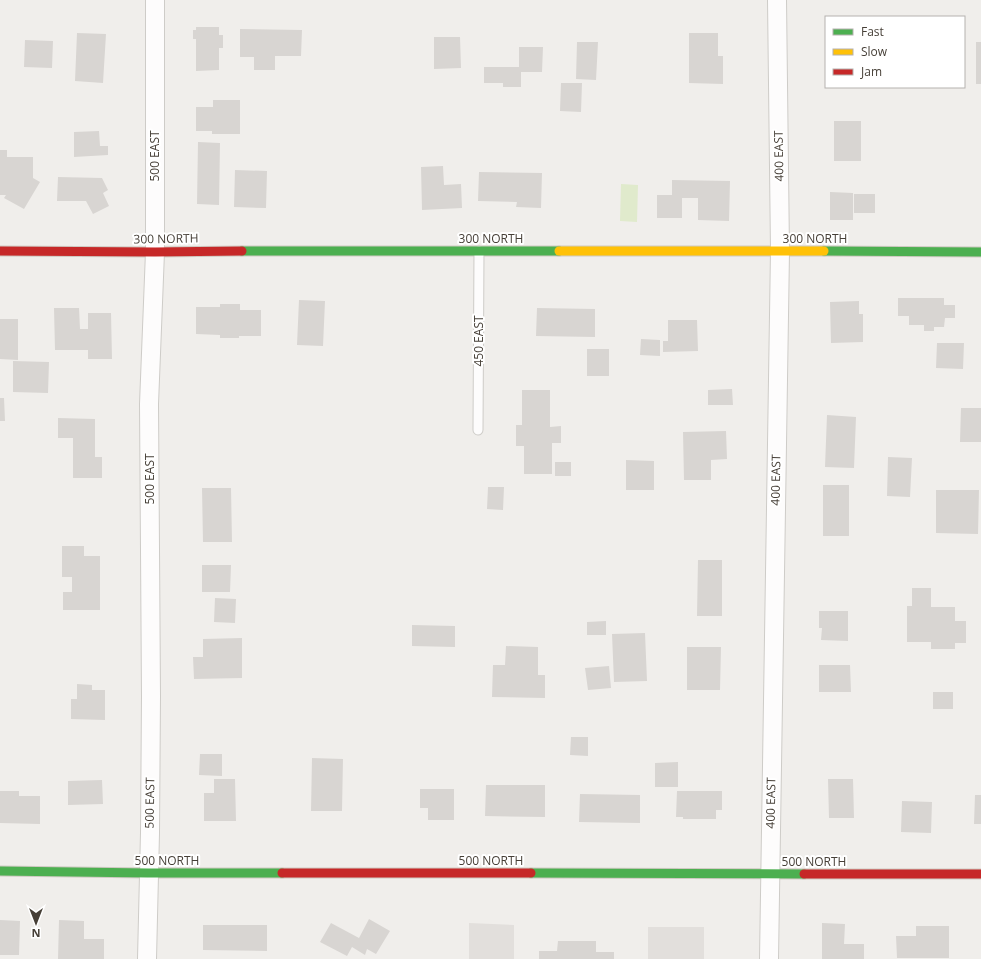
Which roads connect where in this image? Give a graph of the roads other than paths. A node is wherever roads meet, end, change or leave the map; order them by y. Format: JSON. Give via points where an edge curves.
{"nodes":[{"id":1,"x":155,"y":0,"type":"edge"},
{"id":2,"x":777,"y":0,"type":"edge"},
{"id":3,"x":0,"y":251,"type":"edge"},
{"id":4,"x":479,"y":251,"type":"junction"},
{"id":5,"x":780,"y":251,"type":"junction"},
{"id":6,"x":155,"y":252,"type":"junction"},
{"id":7,"x":981,"y":252,"type":"edge"},
{"id":8,"x":478,"y":430,"type":"dead end"},
{"id":9,"x":0,"y":871,"type":"edge"},
{"id":10,"x":148,"y":873,"type":"junction"},
{"id":11,"x":770,"y":874,"type":"junction"},
{"id":12,"x":981,"y":874,"type":"edge"},
{"id":13,"x":147,"y":959,"type":"edge"},
{"id":14,"x":769,"y":959,"type":"edge"}],
"edges":[{"from":1,"to":6,"type":"street","name":"500 EAST"},
{"from":2,"to":5,"type":"street","name":"400 EAST"},
{"from":3,"to":6,"type":"street","name":"300 NORTH"},
{"from":4,"to":5,"type":"street","name":"300 NORTH"},
{"from":4,"to":6,"type":"street","name":"300 NORTH"},
{"from":4,"to":8,"type":"lane","name":"450 EAST"},
{"from":5,"to":7,"type":"street","name":"300 NORTH"},
{"from":5,"to":11,"type":"street","name":"400 EAST"},
{"from":6,"to":10,"type":"street","name":"500 EAST","via":[[149,404],[151,696]]},
{"from":9,"to":10,"type":"street","name":"500 NORTH"},
{"from":10,"to":11,"type":"street","name":"500 NORTH"},
{"from":10,"to":13,"type":"street","name":"500 EAST"},
{"from":11,"to":12,"type":"street","name":"500 NORTH"},
{"from":11,"to":14,"type":"street","name":"400 EAST"}]}
